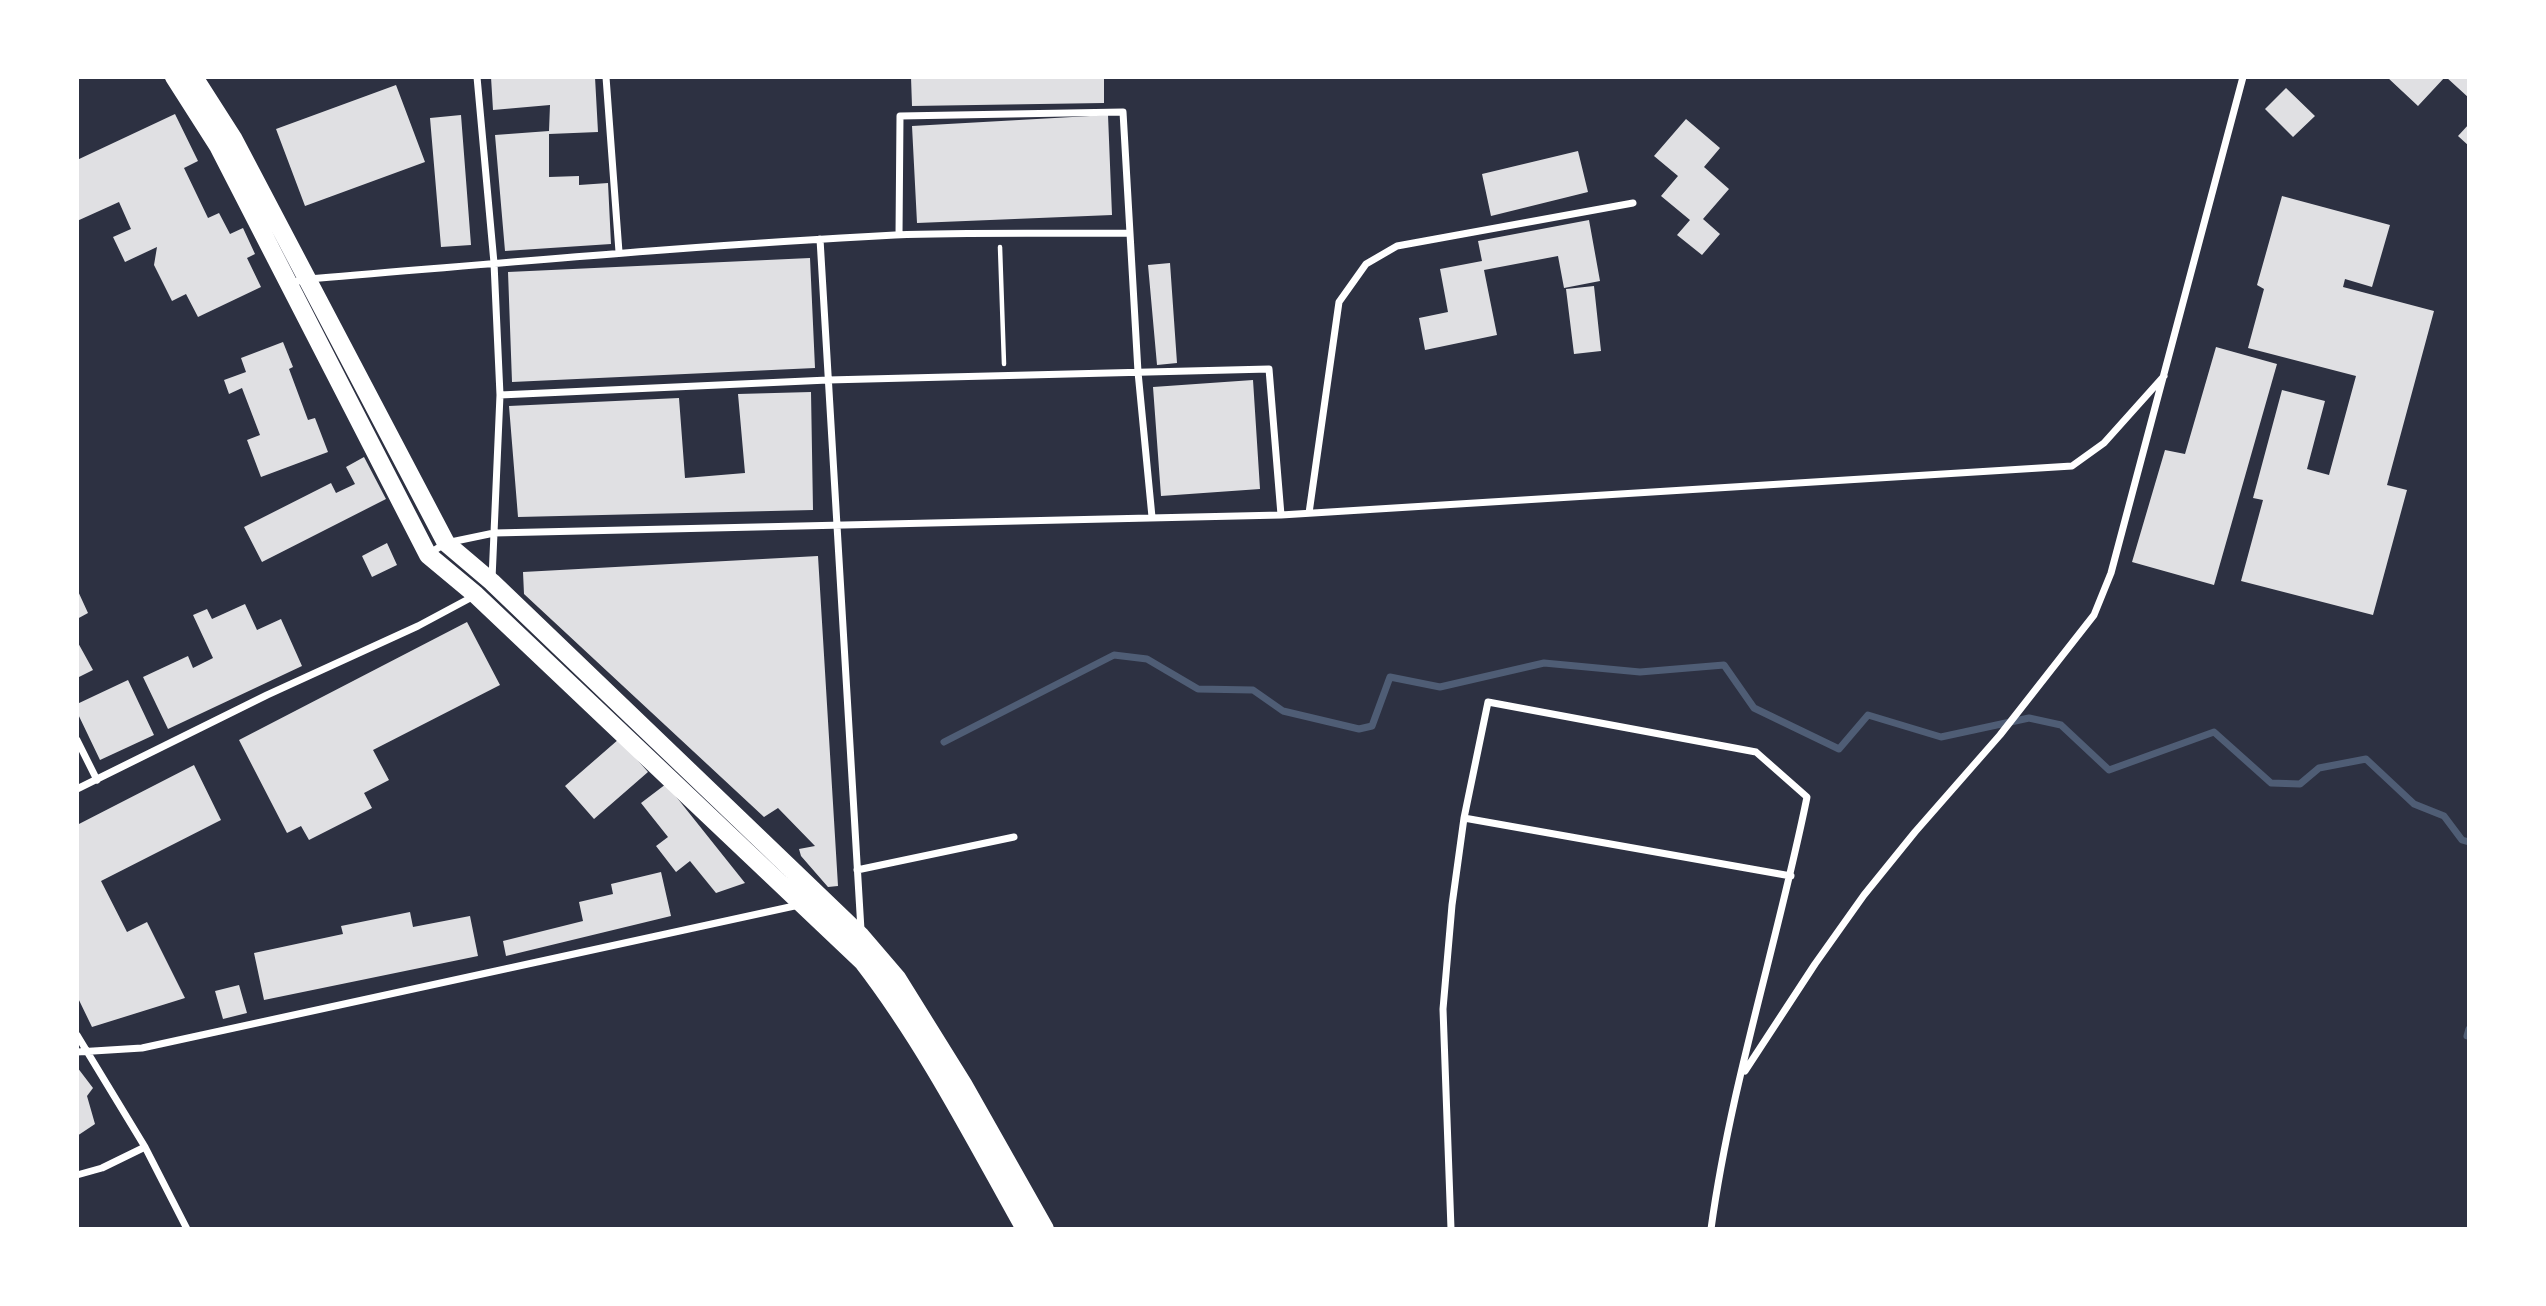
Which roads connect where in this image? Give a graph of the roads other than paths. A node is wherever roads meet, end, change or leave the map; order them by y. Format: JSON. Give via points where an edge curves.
{"nodes":[{"id":1,"x":174,"y":77,"type":"edge"},
{"id":2,"x":194,"y":77,"type":"edge"},
{"id":3,"x":477,"y":77,"type":"edge"},
{"id":4,"x":606,"y":77,"type":"edge"},
{"id":5,"x":2243,"y":77,"type":"edge"},
{"id":6,"x":1633,"y":202,"type":"dead end"},
{"id":7,"x":1129,"y":233,"type":"junction"},
{"id":8,"x":898,"y":235,"type":"junction"},
{"id":9,"x":820,"y":239,"type":"junction"},
{"id":10,"x":619,"y":252,"type":"junction"},
{"id":11,"x":494,"y":263,"type":"junction"},
{"id":12,"x":299,"y":281,"type":"junction"},
{"id":13,"x":1138,"y":372,"type":"junction"},
{"id":14,"x":2164,"y":376,"type":"junction"},
{"id":15,"x":828,"y":380,"type":"junction"},
{"id":16,"x":500,"y":395,"type":"junction"},
{"id":17,"x":1309,"y":513,"type":"junction"},
{"id":18,"x":1281,"y":515,"type":"junction"},
{"id":19,"x":1152,"y":517,"type":"junction"},
{"id":20,"x":837,"y":523,"type":"junction"},
{"id":21,"x":494,"y":533,"type":"junction"},
{"id":22,"x":446,"y":543,"type":"junction"},
{"id":23,"x":428,"y":555,"type":"junction"},
{"id":24,"x":492,"y":583,"type":"junction"},
{"id":25,"x":476,"y":595,"type":"junction"},
{"id":26,"x":77,"y":740,"type":"edge"},
{"id":27,"x":97,"y":780,"type":"junction"},
{"id":28,"x":77,"y":789,"type":"edge"},
{"id":29,"x":1464,"y":818,"type":"junction"},
{"id":30,"x":1014,"y":837,"type":"dead end"},
{"id":31,"x":858,"y":870,"type":"junction"},
{"id":32,"x":1791,"y":876,"type":"junction"},
{"id":33,"x":818,"y":895,"type":"junction"},
{"id":34,"x":802,"y":904,"type":"junction"},
{"id":35,"x":861,"y":936,"type":"junction"},
{"id":36,"x":863,"y":962,"type":"junction"},
{"id":37,"x":77,"y":1035,"type":"edge"},
{"id":38,"x":87,"y":1050,"type":"junction"},
{"id":39,"x":77,"y":1052,"type":"edge"},
{"id":40,"x":1741,"y":1077,"type":"junction"},
{"id":41,"x":145,"y":1147,"type":"junction"},
{"id":42,"x":77,"y":1175,"type":"edge"},
{"id":43,"x":187,"y":1229,"type":"edge"},
{"id":44,"x":1025,"y":1229,"type":"edge"},
{"id":45,"x":1045,"y":1229,"type":"edge"},
{"id":46,"x":1451,"y":1229,"type":"edge"},
{"id":47,"x":1712,"y":1229,"type":"edge"}],
"edges":[{"from":1,"to":12,"type":"main road"},
{"from":2,"to":12,"type":"main road","via":[[233,138]]},
{"from":3,"to":11,"type":"street"},
{"from":4,"to":10,"type":"street"},
{"from":5,"to":14,"type":"street"},
{"from":6,"to":17,"type":"street","via":[[1397,246],[1366,264],[1339,302]]},
{"from":7,"to":8,"type":"street"},
{"from":7,"to":8,"type":"street","via":[[1123,112],[900,116]]},
{"from":7,"to":13,"type":"street"},
{"from":8,"to":9,"type":"street"},
{"from":9,"to":10,"type":"street"},
{"from":9,"to":15,"type":"street"},
{"from":10,"to":11,"type":"street"},
{"from":11,"to":12,"type":"street"},
{"from":11,"to":16,"type":"street"},
{"from":12,"to":22,"type":"main road"},
{"from":12,"to":23,"type":"main road"},
{"from":13,"to":15,"type":"street"},
{"from":13,"to":18,"type":"street","via":[[1269,369]]},
{"from":13,"to":19,"type":"street"},
{"from":14,"to":17,"type":"street","via":[[2104,443],[2072,467]]},
{"from":14,"to":40,"type":"street","via":[[2111,573],[2094,615],[2000,736],[1864,895]]},
{"from":15,"to":16,"type":"street"},
{"from":15,"to":20,"type":"street"},
{"from":16,"to":21,"type":"street"},
{"from":17,"to":18,"type":"street"},
{"from":18,"to":19,"type":"street"},
{"from":19,"to":20,"type":"street"},
{"from":20,"to":21,"type":"street"},
{"from":20,"to":31,"type":"street"},
{"from":21,"to":22,"type":"street"},
{"from":21,"to":24,"type":"street"},
{"from":22,"to":23,"type":"street"},
{"from":22,"to":24,"type":"main road"},
{"from":23,"to":25,"type":"main road"},
{"from":24,"to":25,"type":"street"},
{"from":24,"to":33,"type":"main road"},
{"from":25,"to":27,"type":"street"},
{"from":25,"to":34,"type":"main road"},
{"from":26,"to":27,"type":"street"},
{"from":27,"to":28,"type":"street"},
{"from":29,"to":32,"type":"street"},
{"from":29,"to":32,"type":"street","via":[[1488,702],[1756,752],[1807,797]]},
{"from":29,"to":46,"type":"street","via":[[1443,1009]]},
{"from":30,"to":31,"type":"street"},
{"from":31,"to":35,"type":"street"},
{"from":32,"to":40,"type":"street"},
{"from":33,"to":34,"type":"street"},
{"from":33,"to":35,"type":"main road"},
{"from":34,"to":36,"type":"main road"},
{"from":34,"to":38,"type":"street","via":[[142,1048]]},
{"from":35,"to":36,"type":"street"},
{"from":35,"to":45,"type":"main road","via":[[897,978]]},
{"from":36,"to":44,"type":"main road","via":[[949,1093]]},
{"from":37,"to":38,"type":"street"},
{"from":38,"to":39,"type":"street"},
{"from":38,"to":41,"type":"street"},
{"from":40,"to":47,"type":"street"},
{"from":41,"to":42,"type":"street"},
{"from":41,"to":43,"type":"street"}]}
